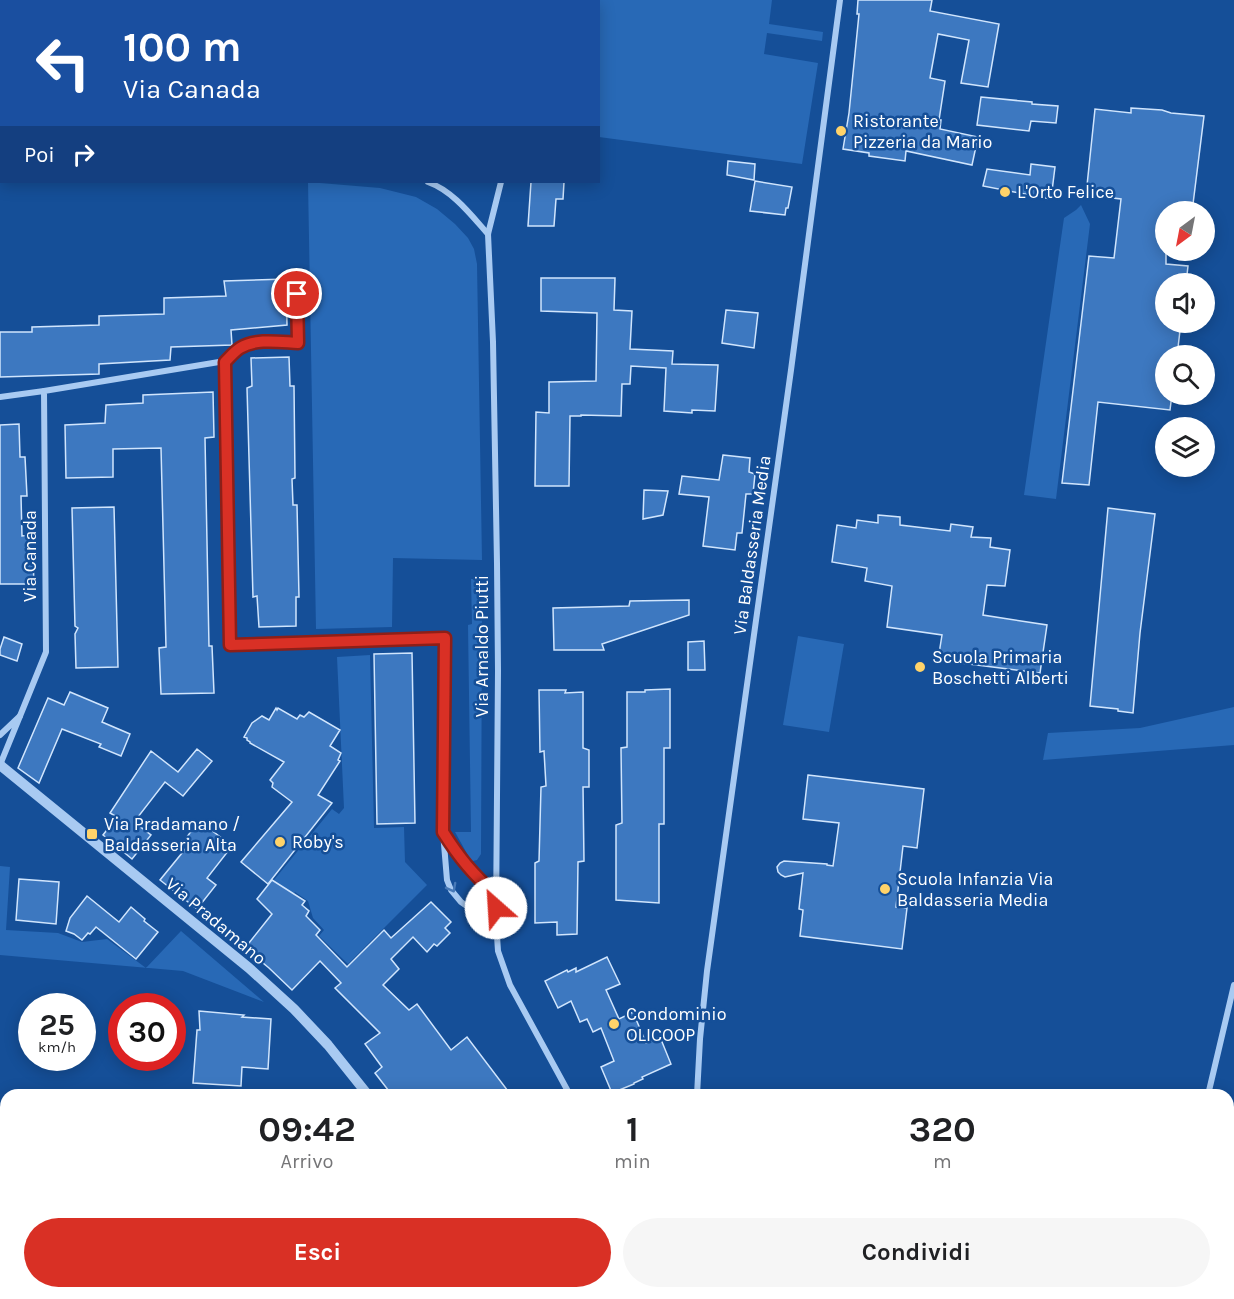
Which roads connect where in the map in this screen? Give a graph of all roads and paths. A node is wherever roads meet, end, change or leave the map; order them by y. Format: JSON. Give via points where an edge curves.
{"nodes":[{"id":1,"x":840,"y":0,"type":"edge"},
{"id":2,"x":432,"y":183,"type":"edge"},
{"id":3,"x":501,"y":183,"type":"edge"},
{"id":4,"x":488,"y":234,"type":"junction"},
{"id":5,"x":297,"y":294,"type":"dead end"},
{"id":6,"x":225,"y":362,"type":"junction"},
{"id":7,"x":44,"y":391,"type":"junction"},
{"id":8,"x":0,"y":397,"type":"edge"},
{"id":9,"x":20,"y":716,"type":"junction"},
{"id":10,"x":0,"y":735,"type":"edge"},
{"id":11,"x":0,"y":765,"type":"edge"},
{"id":12,"x":443,"y":832,"type":"junction"},
{"id":13,"x":496,"y":895,"type":"junction"},
{"id":14,"x":496,"y":921,"type":"junction"},
{"id":15,"x":1234,"y":985,"type":"edge"},
{"id":16,"x":363,"y":1089,"type":"edge"},
{"id":17,"x":567,"y":1089,"type":"edge"},
{"id":18,"x":697,"y":1089,"type":"edge"},
{"id":19,"x":1209,"y":1089,"type":"edge"}],
"edges":[{"from":1,"to":18,"type":"street","name":"Via Baldasseria Media","via":[[707,971]]},
{"from":2,"to":4,"type":"street","via":[[459,202]]},
{"from":3,"to":4,"type":"street","name":"Via Arnaldo Piutti"},
{"from":4,"to":13,"type":"street","name":"Via Arnaldo Piutti","via":[[497,563]]},
{"from":5,"to":6,"type":"street","via":[[298,343],[250,344],[239,348]]},
{"from":6,"to":7,"type":"street"},
{"from":6,"to":12,"type":"street","via":[[230,645],[445,638]]},
{"from":7,"to":8,"type":"street"},
{"from":7,"to":9,"type":"street","name":"Via Canada","via":[[46,652]]},
{"from":9,"to":10,"type":"street","name":"Via Canada"},
{"from":9,"to":11,"type":"street","name":"Via Canada"},
{"from":11,"to":16,"type":"street","name":"Via Pradamano","via":[[249,968],[328,1045]]},
{"from":12,"to":13,"type":"street","via":[[456,854]]},
{"from":12,"to":14,"type":"street","one_way":true,"via":[[447,880],[452,890],[461,902]]},
{"from":13,"to":14,"type":"street","name":"Via Arnaldo Piutti"},
{"from":14,"to":17,"type":"street","name":"Via Arnaldo Piutti","via":[[498,951],[510,985]]},
{"from":15,"to":19,"type":"street"}]}
